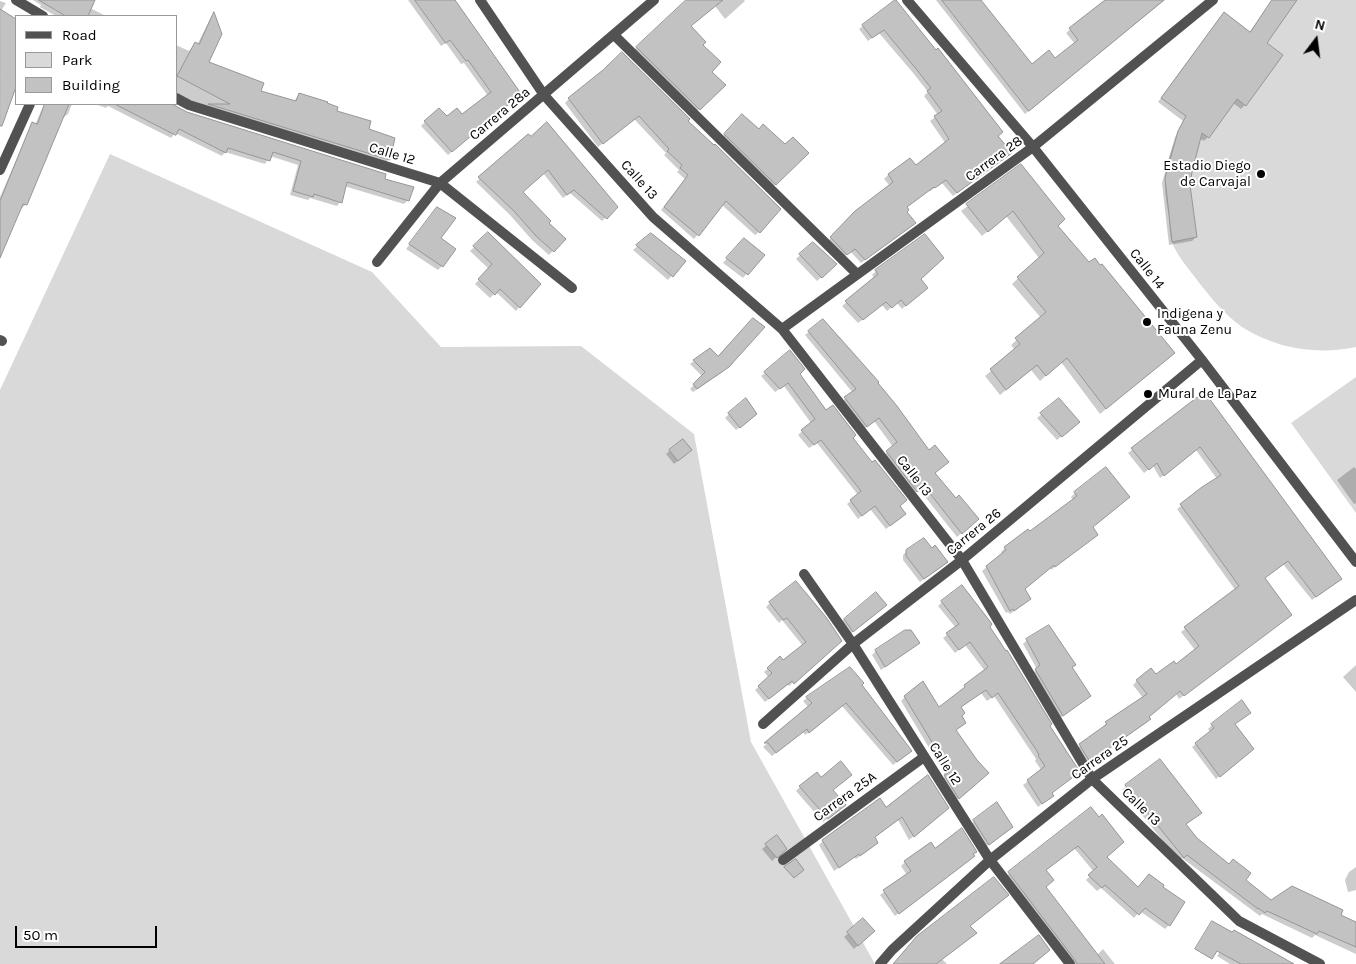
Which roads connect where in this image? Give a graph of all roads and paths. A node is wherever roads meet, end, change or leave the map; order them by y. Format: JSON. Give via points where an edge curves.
{"nodes":[{"id":1,"x":16,"y":0,"type":"edge"},
{"id":2,"x":480,"y":0,"type":"edge"},
{"id":3,"x":654,"y":0,"type":"edge"},
{"id":4,"x":907,"y":0,"type":"edge"},
{"id":5,"x":1213,"y":0,"type":"edge"},
{"id":6,"x":41,"y":15,"type":"edge"},
{"id":7,"x":614,"y":35,"type":"junction"},
{"id":8,"x":544,"y":95,"type":"junction"},
{"id":9,"x":178,"y":99,"type":"edge"},
{"id":10,"x":30,"y":105,"type":"edge"},
{"id":11,"x":1033,"y":147,"type":"junction"},
{"id":12,"x":0,"y":170,"type":"edge"},
{"id":13,"x":440,"y":183,"type":"junction"},
{"id":14,"x":377,"y":262,"type":"dead end"},
{"id":15,"x":857,"y":274,"type":"junction"},
{"id":16,"x":572,"y":288,"type":"dead end"},
{"id":17,"x":782,"y":329,"type":"junction"},
{"id":18,"x":1202,"y":360,"type":"junction"},
{"id":19,"x":962,"y":560,"type":"junction"},
{"id":20,"x":1356,"y":562,"type":"edge"},
{"id":21,"x":804,"y":574,"type":"dead end"},
{"id":22,"x":1356,"y":600,"type":"edge"},
{"id":23,"x":853,"y":644,"type":"junction"},
{"id":24,"x":763,"y":724,"type":"dead end"},
{"id":25,"x":924,"y":757,"type":"junction"},
{"id":26,"x":1092,"y":779,"type":"junction"},
{"id":27,"x":783,"y":860,"type":"dead end"},
{"id":28,"x":990,"y":860,"type":"junction"},
{"id":29,"x":880,"y":964,"type":"edge"},
{"id":30,"x":1070,"y":964,"type":"edge"},
{"id":31,"x":1320,"y":964,"type":"edge"}],
"edges":[{"from":1,"to":6,"type":"street"},
{"from":2,"to":8,"type":"street","name":"Calle 13"},
{"from":3,"to":7,"type":"street","name":"Carrera 28a"},
{"from":4,"to":11,"type":"street","name":"Calle 14"},
{"from":5,"to":11,"type":"street","name":"Carrera 28"},
{"from":7,"to":8,"type":"street","name":"Carrera 28a"},
{"from":7,"to":15,"type":"street"},
{"from":8,"to":13,"type":"street","name":"Carrera 28a"},
{"from":8,"to":17,"type":"street","name":"Calle 13","via":[[653,218]]},
{"from":9,"to":13,"type":"street","name":"Calle 12"},
{"from":10,"to":12,"type":"street"},
{"from":11,"to":15,"type":"street","name":"Carrera 28"},
{"from":11,"to":18,"type":"street","name":"Calle 14"},
{"from":13,"to":14,"type":"street","name":"Carrera 28a"},
{"from":13,"to":16,"type":"street","name":"Calle 12"},
{"from":15,"to":17,"type":"street","name":"Carrera 28"},
{"from":17,"to":19,"type":"street","name":"Calle 13"},
{"from":18,"to":19,"type":"street","name":"Carrera 26"},
{"from":18,"to":20,"type":"street","name":"Calle 14"},
{"from":19,"to":23,"type":"street","name":"Carrera 26"},
{"from":19,"to":26,"type":"street","name":"Calle 13"},
{"from":21,"to":23,"type":"street","name":"Calle 12"},
{"from":22,"to":26,"type":"street","name":"Carrera 25"},
{"from":23,"to":24,"type":"street","name":"Carrera 26"},
{"from":23,"to":25,"type":"street","name":"Calle 12"},
{"from":25,"to":27,"type":"street","name":"Carrera 25A"},
{"from":25,"to":28,"type":"street","name":"Calle 12"},
{"from":26,"to":28,"type":"street","name":"Carrera 25"},
{"from":26,"to":31,"type":"street","name":"Calle 13","via":[[1238,921]]},
{"from":28,"to":29,"type":"street","name":"Carrera 25"},
{"from":28,"to":30,"type":"street","name":"Calle 12"}]}
